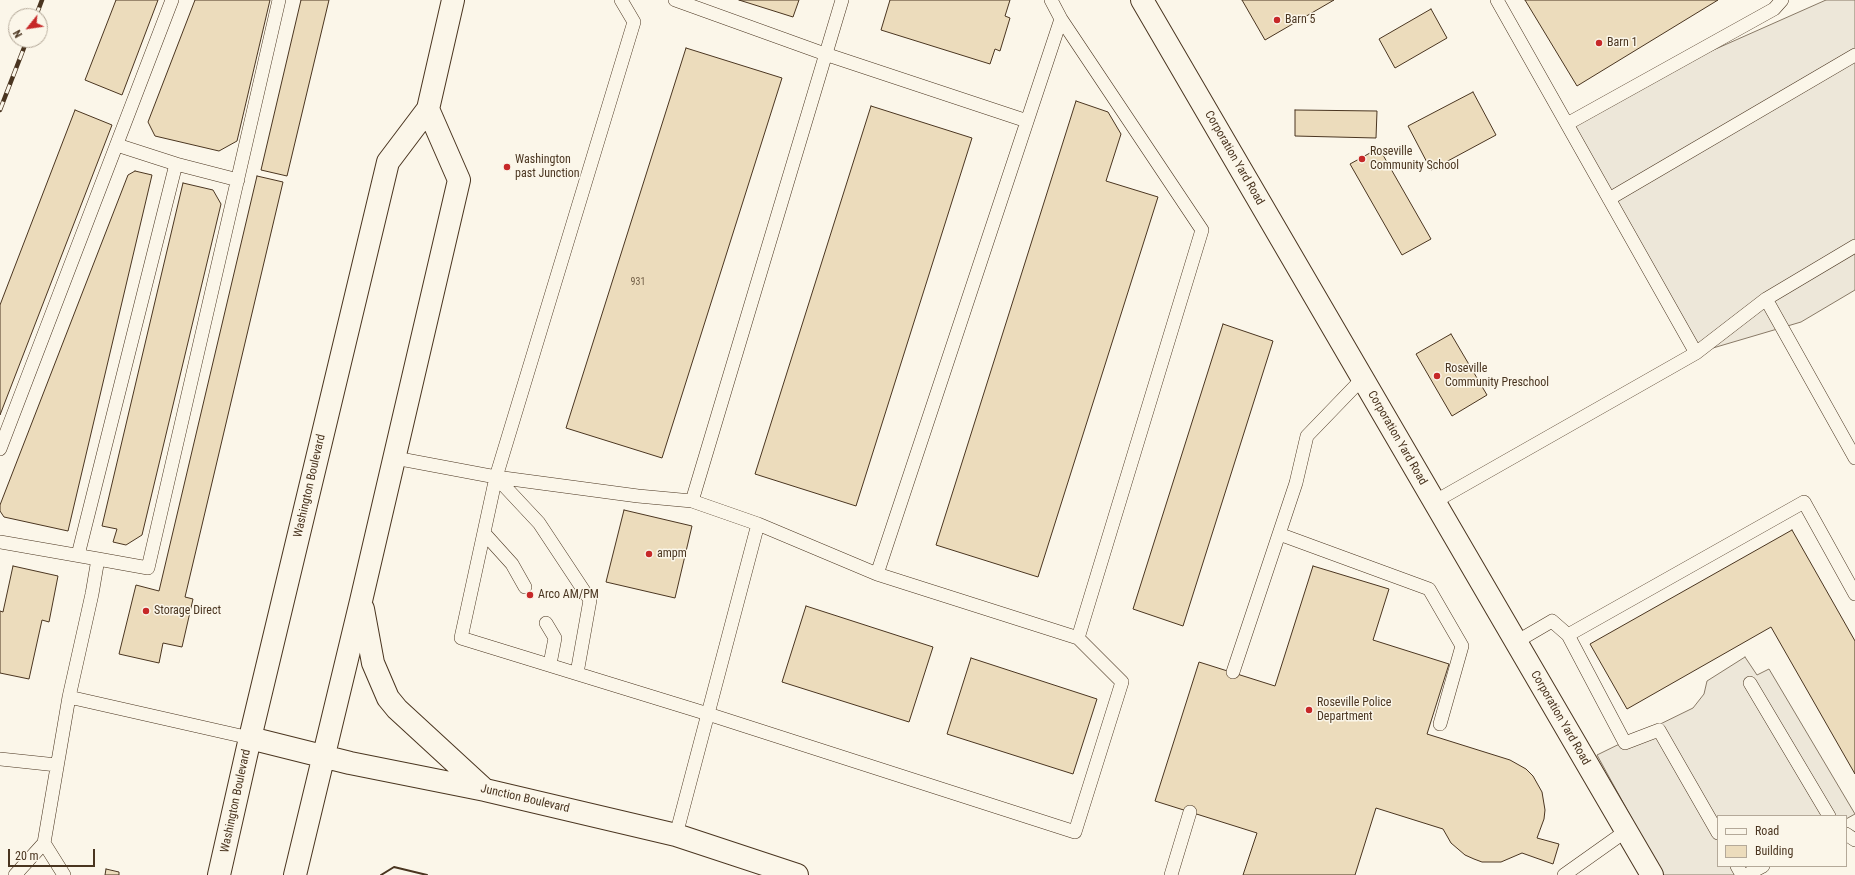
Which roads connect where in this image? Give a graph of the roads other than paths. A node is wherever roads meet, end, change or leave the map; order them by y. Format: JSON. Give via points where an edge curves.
{"nodes":[{"id":1,"x":172,"y":0,"type":"edge"},
{"id":2,"x":279,"y":0,"type":"edge"},
{"id":3,"x":453,"y":0,"type":"edge"},
{"id":4,"x":621,"y":0,"type":"edge"},
{"id":5,"x":675,"y":0,"type":"edge"},
{"id":6,"x":842,"y":0,"type":"edge"},
{"id":7,"x":1051,"y":0,"type":"edge"},
{"id":8,"x":1142,"y":0,"type":"edge"},
{"id":9,"x":1497,"y":0,"type":"edge"},
{"id":10,"x":1782,"y":0,"type":"edge"},
{"id":11,"x":1061,"y":19,"type":"junction"},
{"id":12,"x":826,"y":54,"type":"junction"},
{"id":13,"x":1855,"y":55,"type":"edge"},
{"id":14,"x":428,"y":109,"type":"junction"},
{"id":15,"x":1027,"y":121,"type":"junction"},
{"id":16,"x":1567,"y":124,"type":"junction"},
{"id":17,"x":117,"y":144,"type":"junction"},
{"id":18,"x":176,"y":164,"type":"junction"},
{"id":19,"x":238,"y":180,"type":"junction"},
{"id":20,"x":1609,"y":199,"type":"junction"},
{"id":21,"x":1855,"y":246,"type":"edge"},
{"id":22,"x":1766,"y":299,"type":"junction"},
{"id":23,"x":1696,"y":353,"type":"junction"},
{"id":24,"x":1362,"y":379,"type":"junction"},
{"id":25,"x":0,"y":449,"type":"edge"},
{"id":26,"x":395,"y":458,"type":"junction"},
{"id":27,"x":1855,"y":458,"type":"edge"},
{"id":28,"x":496,"y":477,"type":"junction"},
{"id":29,"x":692,"y":502,"type":"junction"},
{"id":30,"x":1434,"y":502,"type":"junction"},
{"id":31,"x":758,"y":524,"type":"junction"},
{"id":32,"x":484,"y":533,"type":"junction"},
{"id":33,"x":1280,"y":534,"type":"junction"},
{"id":34,"x":0,"y":542,"type":"edge"},
{"id":35,"x":78,"y":555,"type":"junction"},
{"id":36,"x":98,"y":559,"type":"junction"},
{"id":37,"x":877,"y":574,"type":"junction"},
{"id":38,"x":525,"y":587,"type":"dead end"},
{"id":39,"x":1855,"y":594,"type":"edge"},
{"id":40,"x":361,"y":601,"type":"junction"},
{"id":41,"x":546,"y":623,"type":"dead end"},
{"id":42,"x":1568,"y":635,"type":"junction"},
{"id":43,"x":1078,"y":638,"type":"junction"},
{"id":44,"x":1516,"y":642,"type":"junction"},
{"id":45,"x":550,"y":664,"type":"junction"},
{"id":46,"x":1233,"y":672,"type":"dead end"},
{"id":47,"x":578,"y":673,"type":"junction"},
{"id":48,"x":1750,"y":683,"type":"dead end"},
{"id":49,"x":68,"y":696,"type":"junction"},
{"id":50,"x":708,"y":714,"type":"junction"},
{"id":51,"x":1440,"y":724,"type":"dead end"},
{"id":52,"x":250,"y":738,"type":"junction"},
{"id":53,"x":324,"y":756,"type":"junction"},
{"id":54,"x":0,"y":759,"type":"edge"},
{"id":55,"x":57,"y":765,"type":"junction"},
{"id":56,"x":485,"y":790,"type":"junction"},
{"id":57,"x":1190,"y":812,"type":"dead end"},
{"id":58,"x":1828,"y":815,"type":"edge"},
{"id":59,"x":1626,"y":831,"type":"junction"},
{"id":60,"x":1717,"y":831,"type":"edge"},
{"id":61,"x":676,"y":835,"type":"junction"},
{"id":62,"x":44,"y":843,"type":"junction"},
{"id":63,"x":1761,"y":867,"type":"edge"},
{"id":64,"x":16,"y":875,"type":"edge"},
{"id":65,"x":64,"y":875,"type":"edge"},
{"id":66,"x":219,"y":875,"type":"edge"},
{"id":67,"x":295,"y":875,"type":"edge"},
{"id":68,"x":797,"y":875,"type":"edge"},
{"id":69,"x":1171,"y":875,"type":"edge"},
{"id":70,"x":1564,"y":875,"type":"edge"},
{"id":71,"x":1652,"y":875,"type":"edge"},
{"id":72,"x":1746,"y":875,"type":"edge"}],
"edges":[{"from":1,"to":17,"type":"lane"},
{"from":2,"to":19,"type":"lane"},
{"from":3,"to":14,"type":"main road","name":"Washington Boulevard"},
{"from":4,"to":28,"type":"lane","via":[[634,22]]},
{"from":5,"to":12,"type":"lane"},
{"from":6,"to":12,"type":"lane"},
{"from":7,"to":11,"type":"lane"},
{"from":8,"to":24,"type":"main road","name":"Corporation Yard Road"},
{"from":9,"to":16,"type":"lane"},
{"from":10,"to":16,"type":"lane","via":[[1767,12]]},
{"from":11,"to":15,"type":"lane"},
{"from":11,"to":43,"type":"lane","via":[[1202,230]]},
{"from":12,"to":15,"type":"lane"},
{"from":12,"to":29,"type":"lane"},
{"from":13,"to":20,"type":"lane"},
{"from":14,"to":26,"type":"main road","via":[[459,180]]},
{"from":14,"to":52,"type":"main road","name":"Washington Boulevard","via":[[388,162]]},
{"from":15,"to":37,"type":"lane"},
{"from":16,"to":20,"type":"lane"},
{"from":17,"to":18,"type":"lane"},
{"from":17,"to":25,"type":"lane"},
{"from":18,"to":19,"type":"lane"},
{"from":18,"to":35,"type":"lane"},
{"from":19,"to":36,"type":"lane","via":[[148,568]]},
{"from":20,"to":23,"type":"lane"},
{"from":21,"to":22,"type":"lane"},
{"from":22,"to":23,"type":"lane"},
{"from":22,"to":27,"type":"lane"},
{"from":23,"to":30,"type":"lane"},
{"from":24,"to":30,"type":"main road","name":"Corporation Yard Road"},
{"from":24,"to":33,"type":"lane","via":[[1306,436],[1296,483]]},
{"from":26,"to":28,"type":"lane"},
{"from":26,"to":40,"type":"main road"},
{"from":28,"to":29,"type":"lane"},
{"from":28,"to":32,"type":"lane"},
{"from":28,"to":47,"type":"lane","via":[[539,522],[590,600]]},
{"from":29,"to":31,"type":"lane"},
{"from":30,"to":44,"type":"main road","name":"Corporation Yard Road"},
{"from":31,"to":37,"type":"lane"},
{"from":31,"to":50,"type":"lane"},
{"from":32,"to":38,"type":"lane","via":[[512,564]]},
{"from":32,"to":45,"type":"lane","via":[[461,638]]},
{"from":33,"to":46,"type":"lane"},
{"from":33,"to":51,"type":"lane","via":[[1429,589],[1462,646]]},
{"from":34,"to":35,"type":"lane"},
{"from":35,"to":36,"type":"lane"},
{"from":36,"to":49,"type":"lane"},
{"from":37,"to":43,"type":"lane"},
{"from":39,"to":42,"type":"lane","via":[[1804,502]]},
{"from":40,"to":53,"type":"main road"},
{"from":40,"to":56,"type":"main road","via":[[373,663],[388,698]]},
{"from":41,"to":45,"type":"lane","via":[[555,638]]},
{"from":42,"to":44,"type":"lane","via":[[1552,622]]},
{"from":42,"to":60,"type":"lane","via":[[1625,743],[1660,730]]},
{"from":43,"to":50,"type":"lane","via":[[1122,682],[1075,832]]},
{"from":44,"to":59,"type":"main road","name":"Corporation Yard Road"},
{"from":45,"to":47,"type":"lane"},
{"from":47,"to":50,"type":"lane"},
{"from":48,"to":58,"type":"lane"},
{"from":49,"to":52,"type":"lane"},
{"from":49,"to":55,"type":"lane"},
{"from":50,"to":61,"type":"lane"},
{"from":52,"to":53,"type":"main road","name":"Junction Boulevard"},
{"from":52,"to":66,"type":"main road","name":"Washington Boulevard"},
{"from":53,"to":56,"type":"main road","name":"Junction Boulevard"},
{"from":53,"to":67,"type":"main road"},
{"from":54,"to":55,"type":"lane"},
{"from":55,"to":62,"type":"lane"},
{"from":56,"to":61,"type":"main road","name":"Junction Boulevard"},
{"from":57,"to":69,"type":"lane"},
{"from":59,"to":70,"type":"lane"},
{"from":59,"to":71,"type":"main road","name":"Corporation Yard Road"},
{"from":61,"to":68,"type":"main road","name":"Junction Boulevard"},
{"from":62,"to":64,"type":"lane"},
{"from":62,"to":65,"type":"lane"},
{"from":63,"to":72,"type":"lane"}]}
